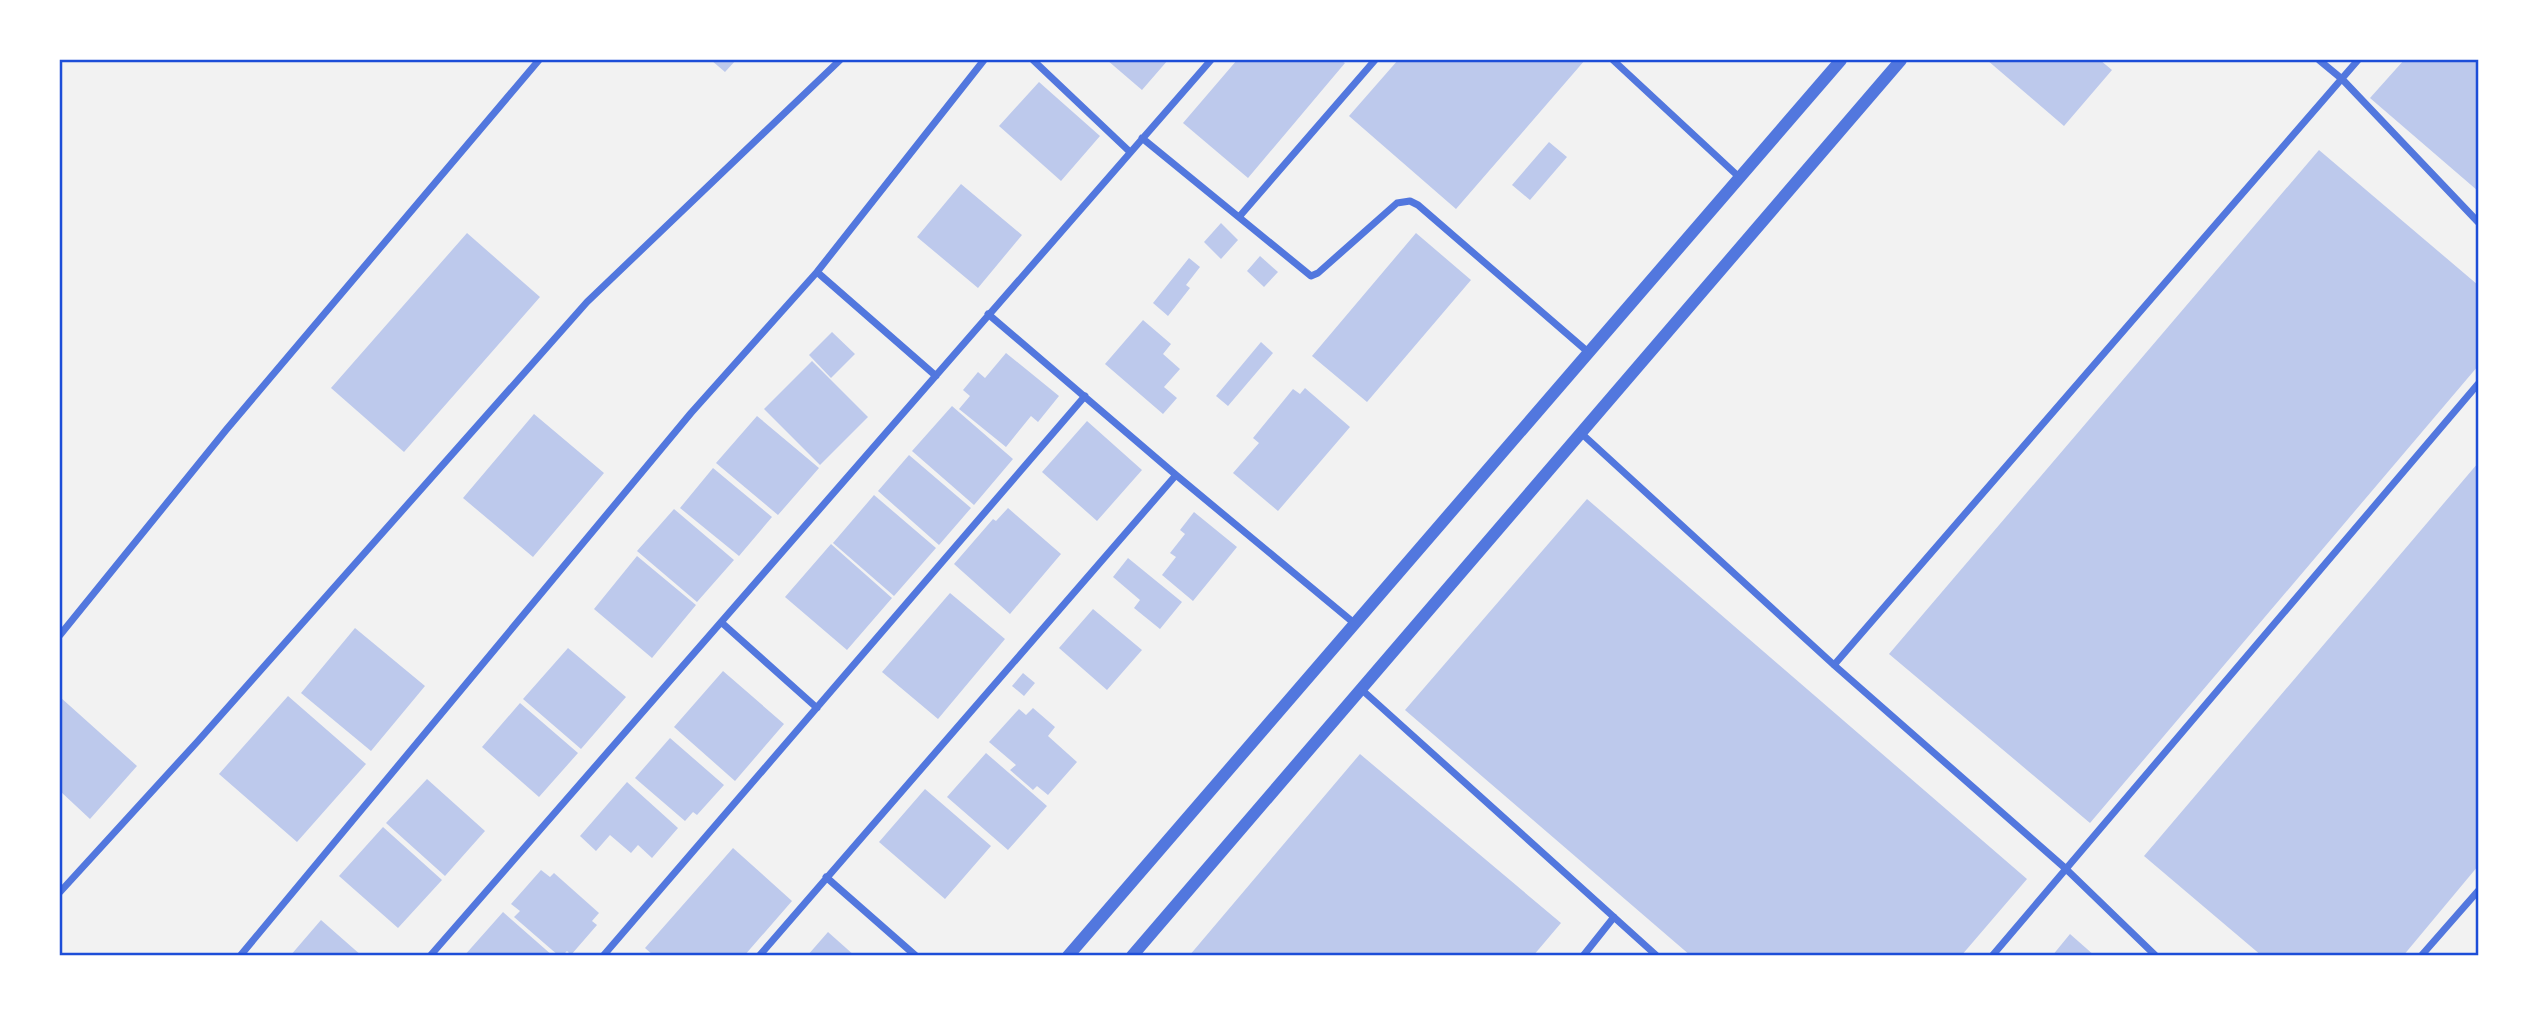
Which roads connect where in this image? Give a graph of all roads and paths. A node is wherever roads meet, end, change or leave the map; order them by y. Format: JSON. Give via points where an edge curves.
{"nodes":[{"id":1,"x":539,"y":60,"type":"edge"},
{"id":2,"x":840,"y":60,"type":"edge"},
{"id":3,"x":984,"y":60,"type":"edge"},
{"id":4,"x":1033,"y":60,"type":"edge"},
{"id":5,"x":1211,"y":60,"type":"edge"},
{"id":6,"x":1375,"y":60,"type":"edge"},
{"id":7,"x":1613,"y":60,"type":"edge"},
{"id":8,"x":1841,"y":60,"type":"edge"},
{"id":9,"x":1900,"y":60,"type":"edge"},
{"id":10,"x":2319,"y":60,"type":"edge"},
{"id":11,"x":2358,"y":60,"type":"edge"},
{"id":12,"x":2342,"y":79,"type":"junction"},
{"id":13,"x":1142,"y":138,"type":"junction"},
{"id":14,"x":1130,"y":152,"type":"junction"},
{"id":15,"x":1739,"y":177,"type":"junction"},
{"id":16,"x":1239,"y":217,"type":"junction"},
{"id":17,"x":2479,"y":222,"type":"edge"},
{"id":18,"x":817,"y":272,"type":"junction"},
{"id":19,"x":988,"y":314,"type":"junction"},
{"id":20,"x":1588,"y":352,"type":"junction"},
{"id":21,"x":936,"y":376,"type":"junction"},
{"id":22,"x":2479,"y":384,"type":"edge"},
{"id":23,"x":1085,"y":396,"type":"junction"},
{"id":24,"x":1581,"y":433,"type":"junction"},
{"id":25,"x":1176,"y":475,"type":"junction"},
{"id":26,"x":721,"y":622,"type":"junction"},
{"id":27,"x":1354,"y":623,"type":"junction"},
{"id":28,"x":60,"y":635,"type":"edge"},
{"id":29,"x":1834,"y":665,"type":"junction"},
{"id":30,"x":1361,"y":689,"type":"junction"},
{"id":31,"x":817,"y":708,"type":"junction"},
{"id":32,"x":2064,"y":867,"type":"junction"},
{"id":33,"x":827,"y":877,"type":"junction"},
{"id":34,"x":2479,"y":891,"type":"edge"},
{"id":35,"x":60,"y":892,"type":"edge"},
{"id":36,"x":1614,"y":917,"type":"junction"},
{"id":37,"x":240,"y":956,"type":"edge"},
{"id":38,"x":430,"y":956,"type":"edge"},
{"id":39,"x":603,"y":956,"type":"edge"},
{"id":40,"x":759,"y":956,"type":"edge"},
{"id":41,"x":916,"y":956,"type":"edge"},
{"id":42,"x":1068,"y":956,"type":"edge"},
{"id":43,"x":1132,"y":956,"type":"edge"},
{"id":44,"x":1583,"y":956,"type":"edge"},
{"id":45,"x":1657,"y":956,"type":"edge"},
{"id":46,"x":1992,"y":956,"type":"edge"},
{"id":47,"x":2156,"y":956,"type":"edge"},
{"id":48,"x":2421,"y":956,"type":"edge"}],
"edges":[{"from":1,"to":28,"type":"street","via":[[226,430]]},
{"from":2,"to":35,"type":"street","via":[[587,302]]},
{"from":3,"to":18,"type":"street"},
{"from":4,"to":14,"type":"street"},
{"from":5,"to":13,"type":"street"},
{"from":6,"to":16,"type":"street"},
{"from":7,"to":15,"type":"street"},
{"from":8,"to":15,"type":"street"},
{"from":9,"to":24,"type":"street"},
{"from":10,"to":12,"type":"street"},
{"from":11,"to":12,"type":"street"},
{"from":12,"to":17,"type":"street"},
{"from":12,"to":29,"type":"street"},
{"from":13,"to":14,"type":"street"},
{"from":13,"to":16,"type":"street"},
{"from":14,"to":19,"type":"street"},
{"from":15,"to":20,"type":"street"},
{"from":16,"to":20,"type":"street","via":[[1311,276],[1397,204],[1410,201]]},
{"from":18,"to":21,"type":"street"},
{"from":18,"to":37,"type":"street","via":[[691,413]]},
{"from":19,"to":21,"type":"street"},
{"from":19,"to":23,"type":"street"},
{"from":20,"to":27,"type":"street"},
{"from":21,"to":26,"type":"street"},
{"from":22,"to":32,"type":"street"},
{"from":23,"to":25,"type":"street"},
{"from":23,"to":31,"type":"street"},
{"from":24,"to":29,"type":"street"},
{"from":24,"to":30,"type":"street"},
{"from":25,"to":27,"type":"street"},
{"from":25,"to":33,"type":"street"},
{"from":26,"to":31,"type":"street"},
{"from":26,"to":38,"type":"street"},
{"from":27,"to":42,"type":"street"},
{"from":29,"to":32,"type":"street"},
{"from":30,"to":36,"type":"street"},
{"from":30,"to":43,"type":"street"},
{"from":31,"to":39,"type":"street"},
{"from":32,"to":46,"type":"street"},
{"from":32,"to":47,"type":"street"},
{"from":33,"to":40,"type":"street"},
{"from":33,"to":41,"type":"street"},
{"from":34,"to":48,"type":"street"},
{"from":36,"to":44,"type":"street"},
{"from":36,"to":45,"type":"street"}]}
